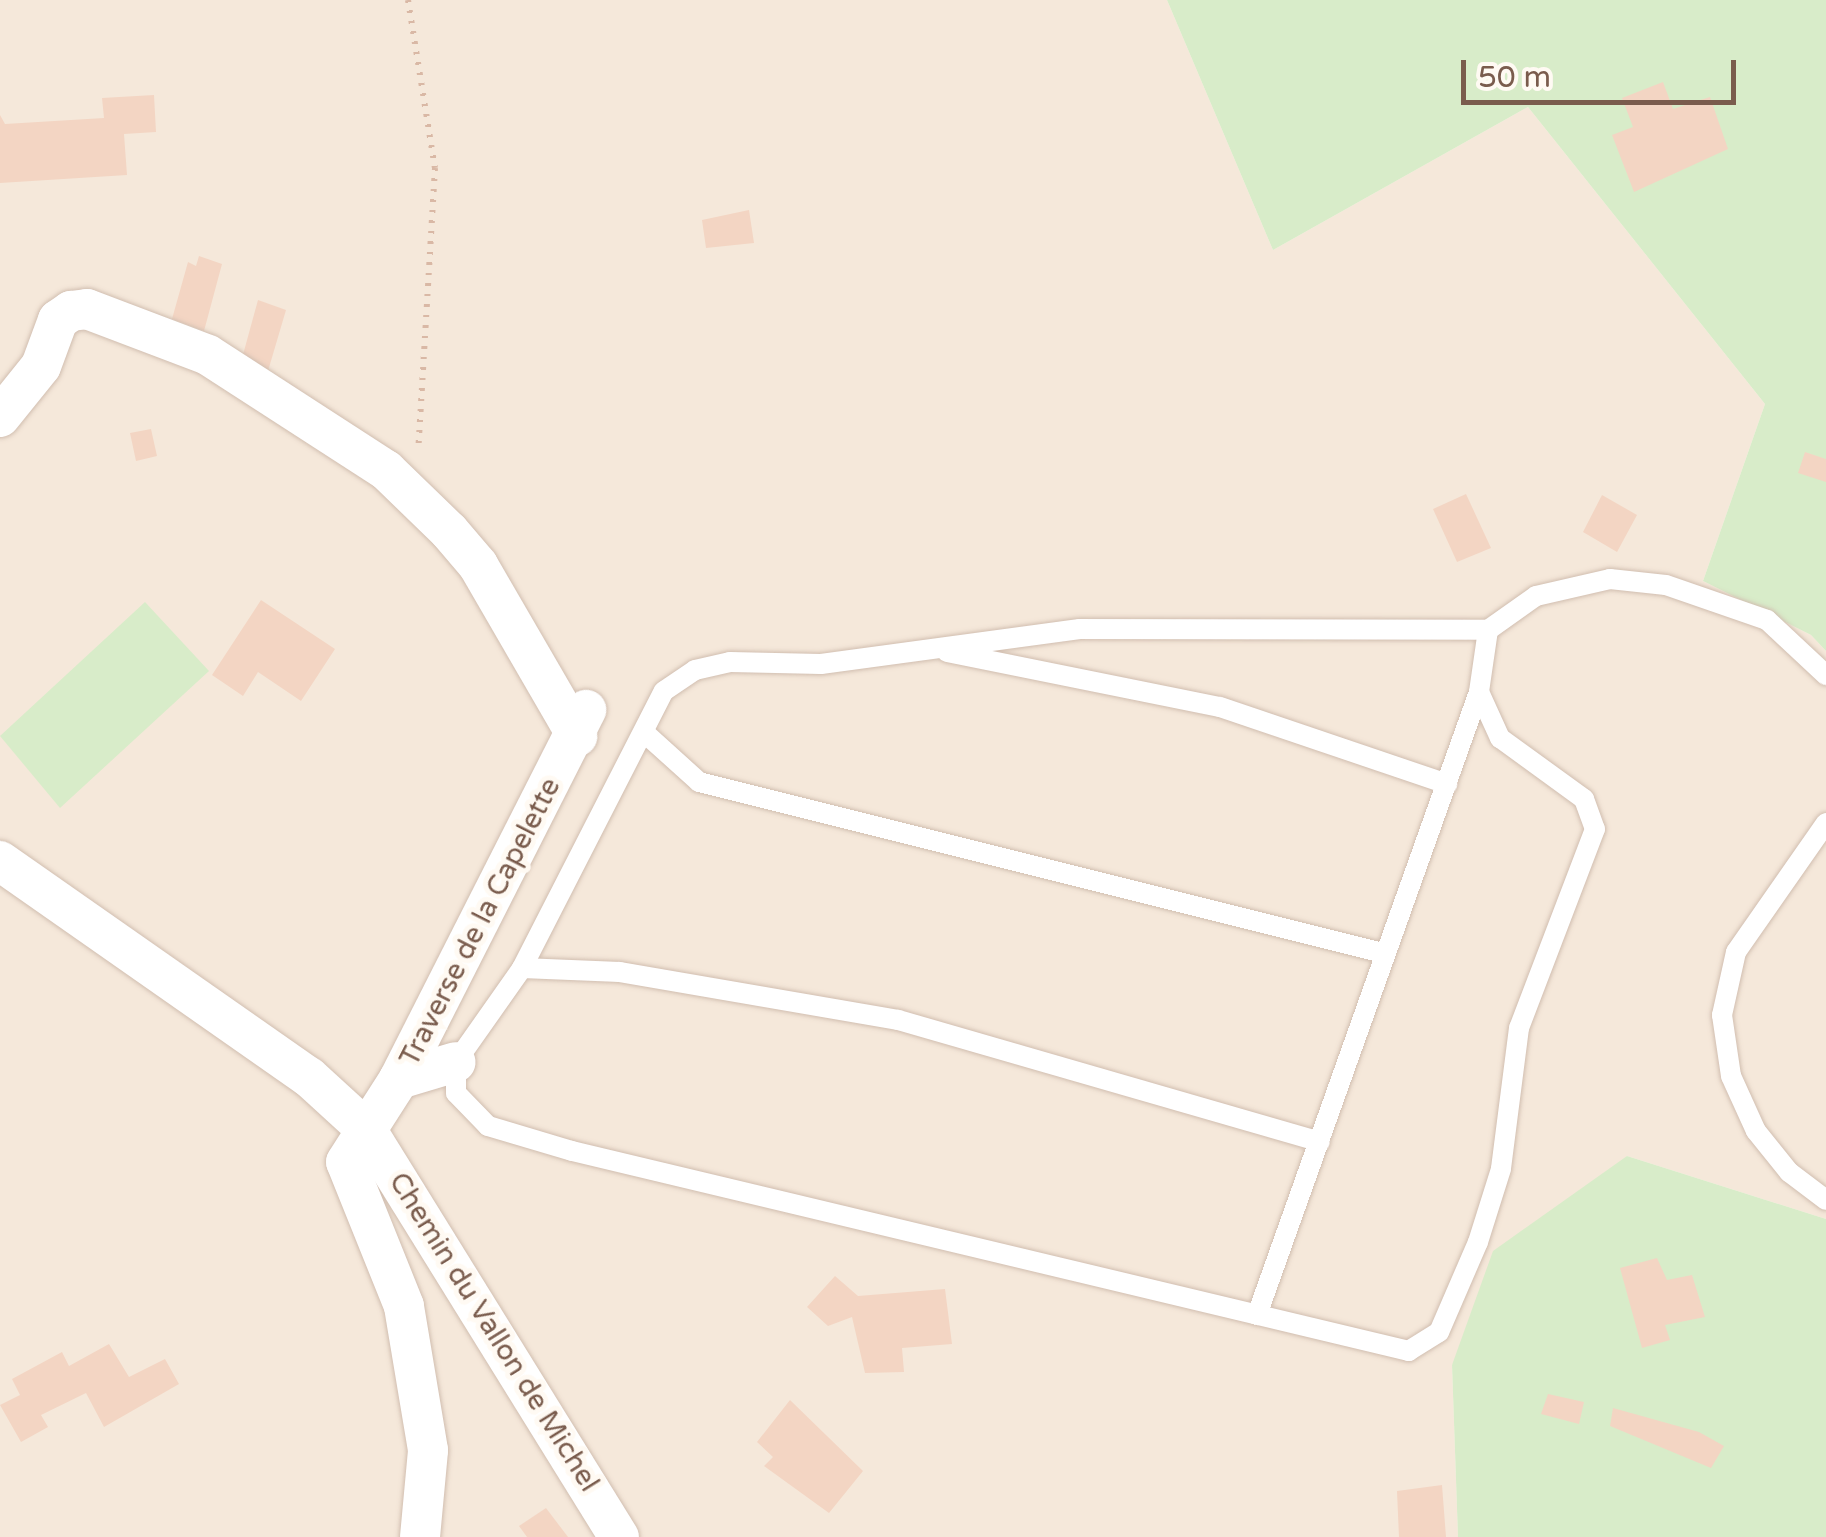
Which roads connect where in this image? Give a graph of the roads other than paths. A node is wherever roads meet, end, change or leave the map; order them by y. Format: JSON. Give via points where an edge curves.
{"nodes":[{"id":1,"x":0,"y":417,"type":"edge"},
{"id":2,"x":1488,"y":630,"type":"junction"},
{"id":3,"x":930,"y":648,"type":"junction"},
{"id":4,"x":1826,"y":675,"type":"edge"},
{"id":5,"x":1479,"y":692,"type":"junction"},
{"id":6,"x":647,"y":735,"type":"junction"},
{"id":7,"x":1447,"y":784,"type":"junction"},
{"id":8,"x":1826,"y":823,"type":"edge"},
{"id":9,"x":0,"y":861,"type":"edge"},
{"id":10,"x":1383,"y":953,"type":"junction"},
{"id":11,"x":522,"y":968,"type":"junction"},
{"id":12,"x":456,"y":1062,"type":"junction"},
{"id":13,"x":400,"y":1078,"type":"junction"},
{"id":14,"x":366,"y":1129,"type":"junction"},
{"id":15,"x":1320,"y":1142,"type":"junction"},
{"id":16,"x":1826,"y":1200,"type":"edge"},
{"id":17,"x":1258,"y":1315,"type":"junction"},
{"id":18,"x":420,"y":1537,"type":"edge"},
{"id":19,"x":619,"y":1537,"type":"edge"}],
"edges":[{"from":1,"to":13,"type":"street","name":"Traverse de la Capelette","via":[[42,366],[58,320],[87,309],[208,356],[386,470],[413,496],[478,565],[582,723]]},
{"from":2,"to":3,"type":"lane","via":[[1212,625],[1080,630]]},
{"from":2,"to":4,"type":"lane","via":[[1536,596],[1610,579],[1666,585],[1767,620]]},
{"from":2,"to":5,"type":"lane"},
{"from":3,"to":6,"type":"lane","via":[[694,670],[664,692]]},
{"from":3,"to":7,"type":"lane","via":[[1220,708]]},
{"from":5,"to":7,"type":"lane"},
{"from":5,"to":17,"type":"lane","via":[[1500,738],[1584,799],[1596,829],[1518,1028],[1501,1170],[1478,1242],[1439,1332],[1409,1351]]},
{"from":6,"to":10,"type":"lane","via":[[699,782]]},
{"from":6,"to":11,"type":"lane"},
{"from":7,"to":10,"type":"lane"},
{"from":8,"to":16,"type":"lane","via":[[1736,952],[1722,1015],[1731,1076],[1756,1131],[1790,1172]]},
{"from":9,"to":14,"type":"street","name":"Chemin du Vallon de Michel","via":[[309,1077]]},
{"from":10,"to":15,"type":"lane"},
{"from":11,"to":12,"type":"lane"},
{"from":11,"to":15,"type":"lane","via":[[620,972],[898,1020]]},
{"from":12,"to":13,"type":"street"},
{"from":12,"to":17,"type":"lane","via":[[456,1093],[488,1126]]},
{"from":13,"to":14,"type":"street","name":"Traverse de la Capelette"},
{"from":14,"to":18,"type":"street","name":"Traverse de la Capelette","via":[[346,1162],[404,1306],[428,1450]]},
{"from":14,"to":19,"type":"street","name":"Chemin du Vallon de Michel"},
{"from":15,"to":17,"type":"lane"}]}
